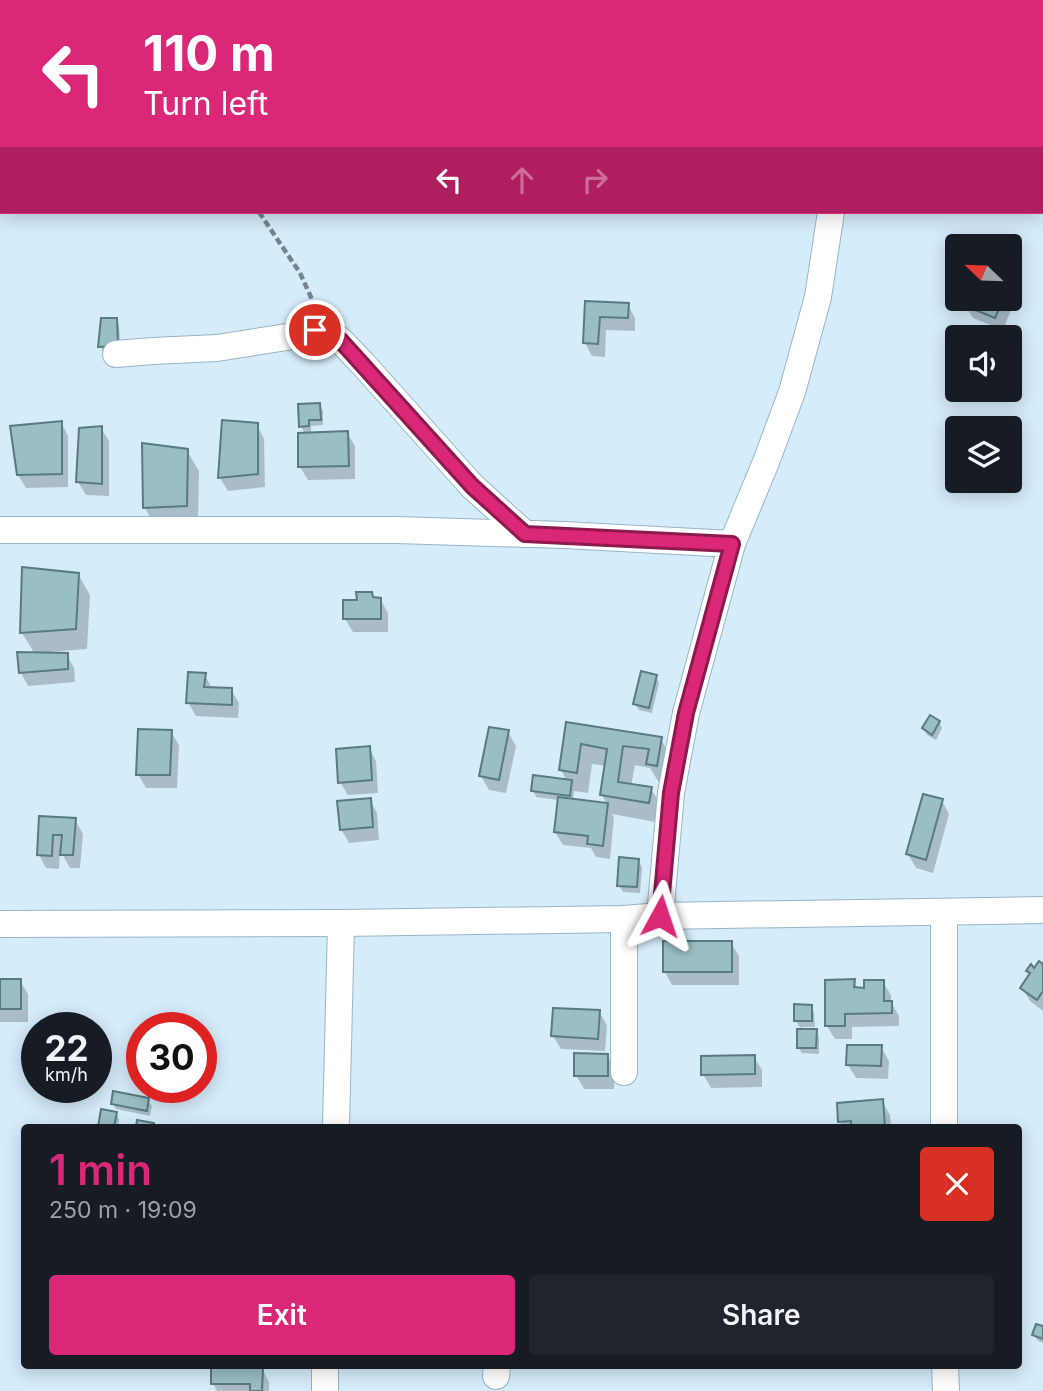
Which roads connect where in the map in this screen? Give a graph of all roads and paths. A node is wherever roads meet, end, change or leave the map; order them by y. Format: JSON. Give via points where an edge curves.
{"nodes":[{"id":1,"x":260,"y":214,"type":"edge"},
{"id":2,"x":831,"y":214,"type":"edge"},
{"id":3,"x":323,"y":330,"type":"junction"},
{"id":4,"x":116,"y":354,"type":"dead end"},
{"id":5,"x":0,"y":530,"type":"edge"},
{"id":6,"x":525,"y":534,"type":"junction"},
{"id":7,"x":732,"y":544,"type":"junction"},
{"id":8,"x":1043,"y":910,"type":"edge"},
{"id":9,"x":944,"y":912,"type":"junction"},
{"id":10,"x":660,"y":916,"type":"junction"},
{"id":11,"x":624,"y":919,"type":"junction"},
{"id":12,"x":341,"y":923,"type":"junction"},
{"id":13,"x":0,"y":924,"type":"edge"},
{"id":14,"x":624,"y":1072,"type":"dead end"},
{"id":15,"x":336,"y":1124,"type":"edge"},
{"id":16,"x":944,"y":1124,"type":"edge"},
{"id":17,"x":325,"y":1369,"type":"edge"},
{"id":18,"x":945,"y":1369,"type":"edge"},
{"id":19,"x":325,"y":1391,"type":"edge"},
{"id":20,"x":946,"y":1391,"type":"edge"}],
"edges":[{"from":1,"to":3,"type":"path","via":[[300,273]]},
{"from":2,"to":7,"type":"street","via":[[818,298],[792,392]]},
{"from":3,"to":4,"type":"street","via":[[217,348]]},
{"from":3,"to":6,"type":"street","via":[[341,341],[472,486]]},
{"from":5,"to":6,"type":"street"},
{"from":6,"to":7,"type":"street"},
{"from":7,"to":10,"type":"street","via":[[686,713],[671,793]]},
{"from":8,"to":9,"type":"street"},
{"from":9,"to":10,"type":"street"},
{"from":9,"to":16,"type":"street"},
{"from":10,"to":11,"type":"street"},
{"from":11,"to":12,"type":"street"},
{"from":11,"to":14,"type":"street"},
{"from":12,"to":13,"type":"street"},
{"from":12,"to":15,"type":"street"},
{"from":17,"to":19,"type":"street"},
{"from":18,"to":20,"type":"street"}]}
